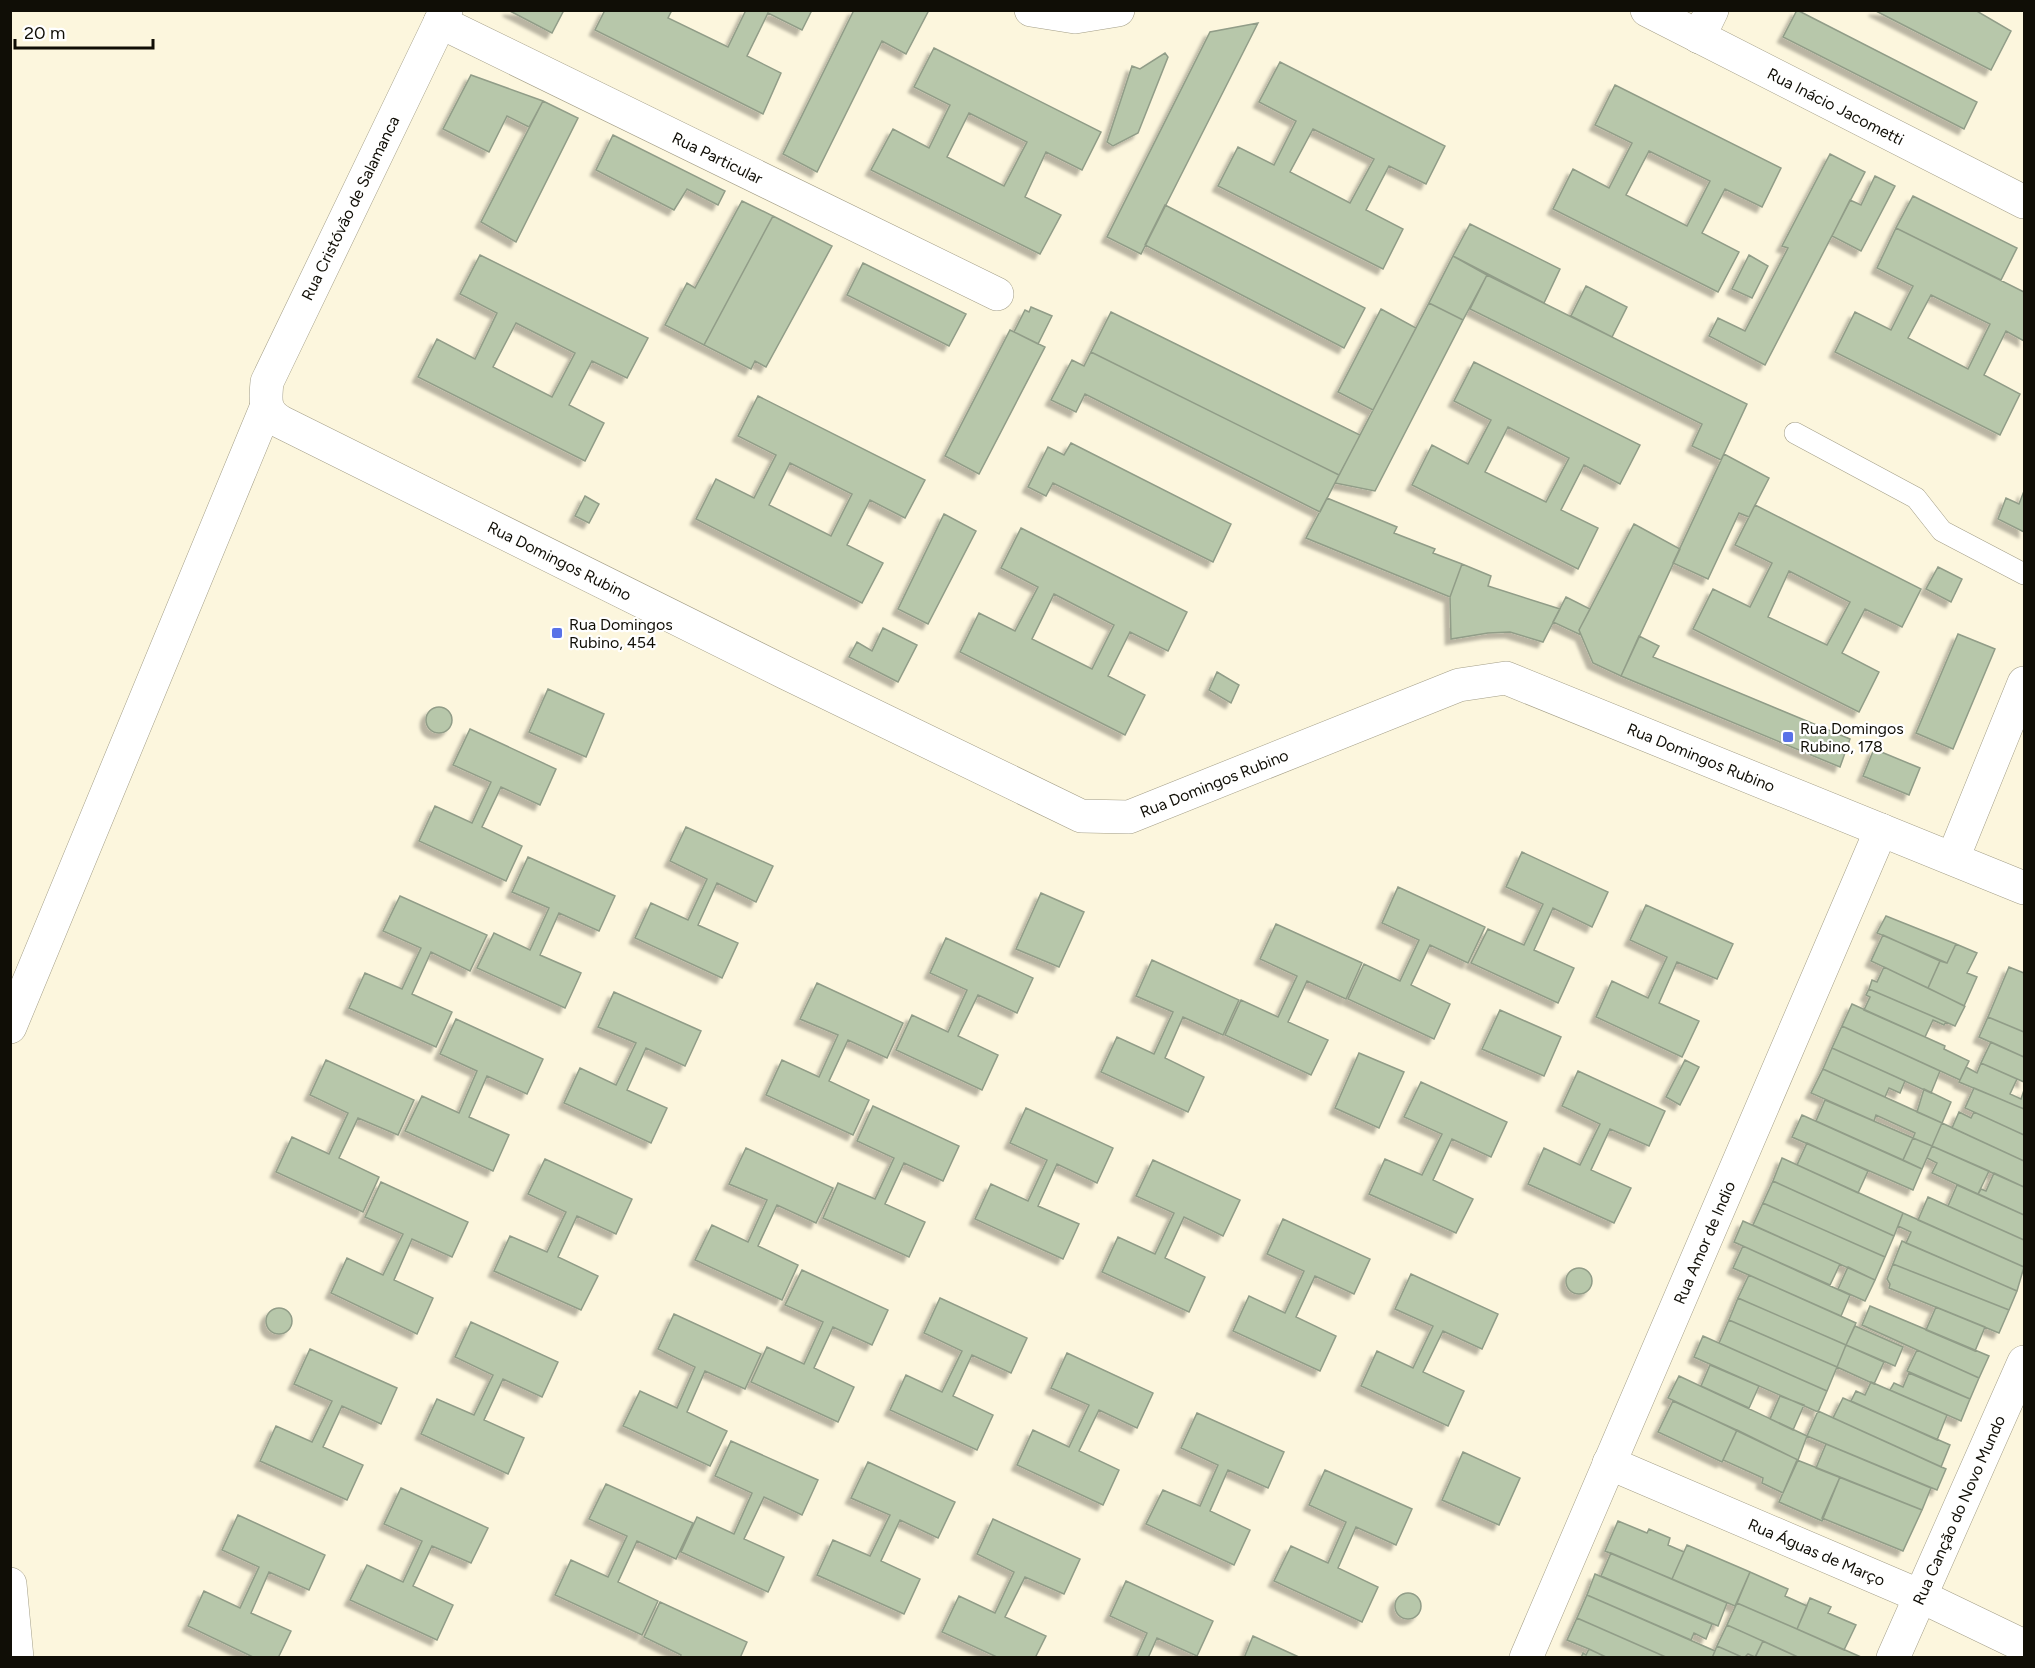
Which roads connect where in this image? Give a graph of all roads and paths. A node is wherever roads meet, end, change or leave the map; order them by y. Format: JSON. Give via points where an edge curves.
{"nodes":[{"id":1,"x":1031,"y":10,"type":"edge"},
{"id":2,"x":1118,"y":10,"type":"edge"},
{"id":3,"x":1647,"y":10,"type":"edge"},
{"id":4,"x":443,"y":16,"type":"edge"},
{"id":5,"x":1706,"y":24,"type":"edge"},
{"id":6,"x":2025,"y":202,"type":"edge"},
{"id":7,"x":997,"y":294,"type":"dead end"},
{"id":8,"x":266,"y":408,"type":"junction"},
{"id":9,"x":1795,"y":433,"type":"dead end"},
{"id":10,"x":2025,"y":574,"type":"edge"},
{"id":11,"x":2025,"y":683,"type":"edge"},
{"id":12,"x":1881,"y":830,"type":"junction"},
{"id":13,"x":1953,"y":858,"type":"junction"},
{"id":14,"x":2025,"y":888,"type":"edge"},
{"id":15,"x":10,"y":1027,"type":"edge"},
{"id":16,"x":2025,"y":1362,"type":"edge"},
{"id":17,"x":1609,"y":1463,"type":"junction"},
{"id":18,"x":10,"y":1584,"type":"edge"},
{"id":19,"x":1920,"y":1596,"type":"junction"},
{"id":20,"x":2025,"y":1646,"type":"edge"},
{"id":21,"x":17,"y":1658,"type":"edge"},
{"id":22,"x":1526,"y":1658,"type":"edge"},
{"id":23,"x":1893,"y":1658,"type":"edge"}],
"edges":[{"from":1,"to":2,"type":"street","via":[[1075,17]]},
{"from":3,"to":5,"type":"street","name":"Rua Inácio Jacometti"},
{"from":4,"to":7,"type":"street","name":"Rua Particular"},
{"from":4,"to":8,"type":"street","name":"Rua Cristóvão de Salamanca","via":[[273,366],[267,382]]},
{"from":5,"to":6,"type":"street","name":"Rua Inácio Jacometti"},
{"from":8,"to":12,"type":"street","name":"Rua Domingos Rubino","via":[[270,416],[419,492],[1081,816],[1130,817],[1459,685],[1506,678]]},
{"from":8,"to":15,"type":"street","name":"Rua Cristóvão de Salamanca"},
{"from":9,"to":10,"type":"lane","via":[[1916,498],[1942,531]]},
{"from":11,"to":13,"type":"street"},
{"from":12,"to":13,"type":"street","name":"Rua Domingos Rubino"},
{"from":12,"to":17,"type":"street","name":"Rua Amor de Indio"},
{"from":13,"to":14,"type":"street","name":"Rua Domingos Rubino"},
{"from":16,"to":19,"type":"street","name":"Rua Canção do Novo Mundo"},
{"from":17,"to":19,"type":"street","name":"Rua Águas de Março"},
{"from":17,"to":22,"type":"street","name":"Rua Amor de Indio"},
{"from":18,"to":21,"type":"street"},
{"from":19,"to":20,"type":"street","name":"Rua Águas de Março"},
{"from":19,"to":23,"type":"street","name":"Rua Canção do Novo Mundo"}]}
